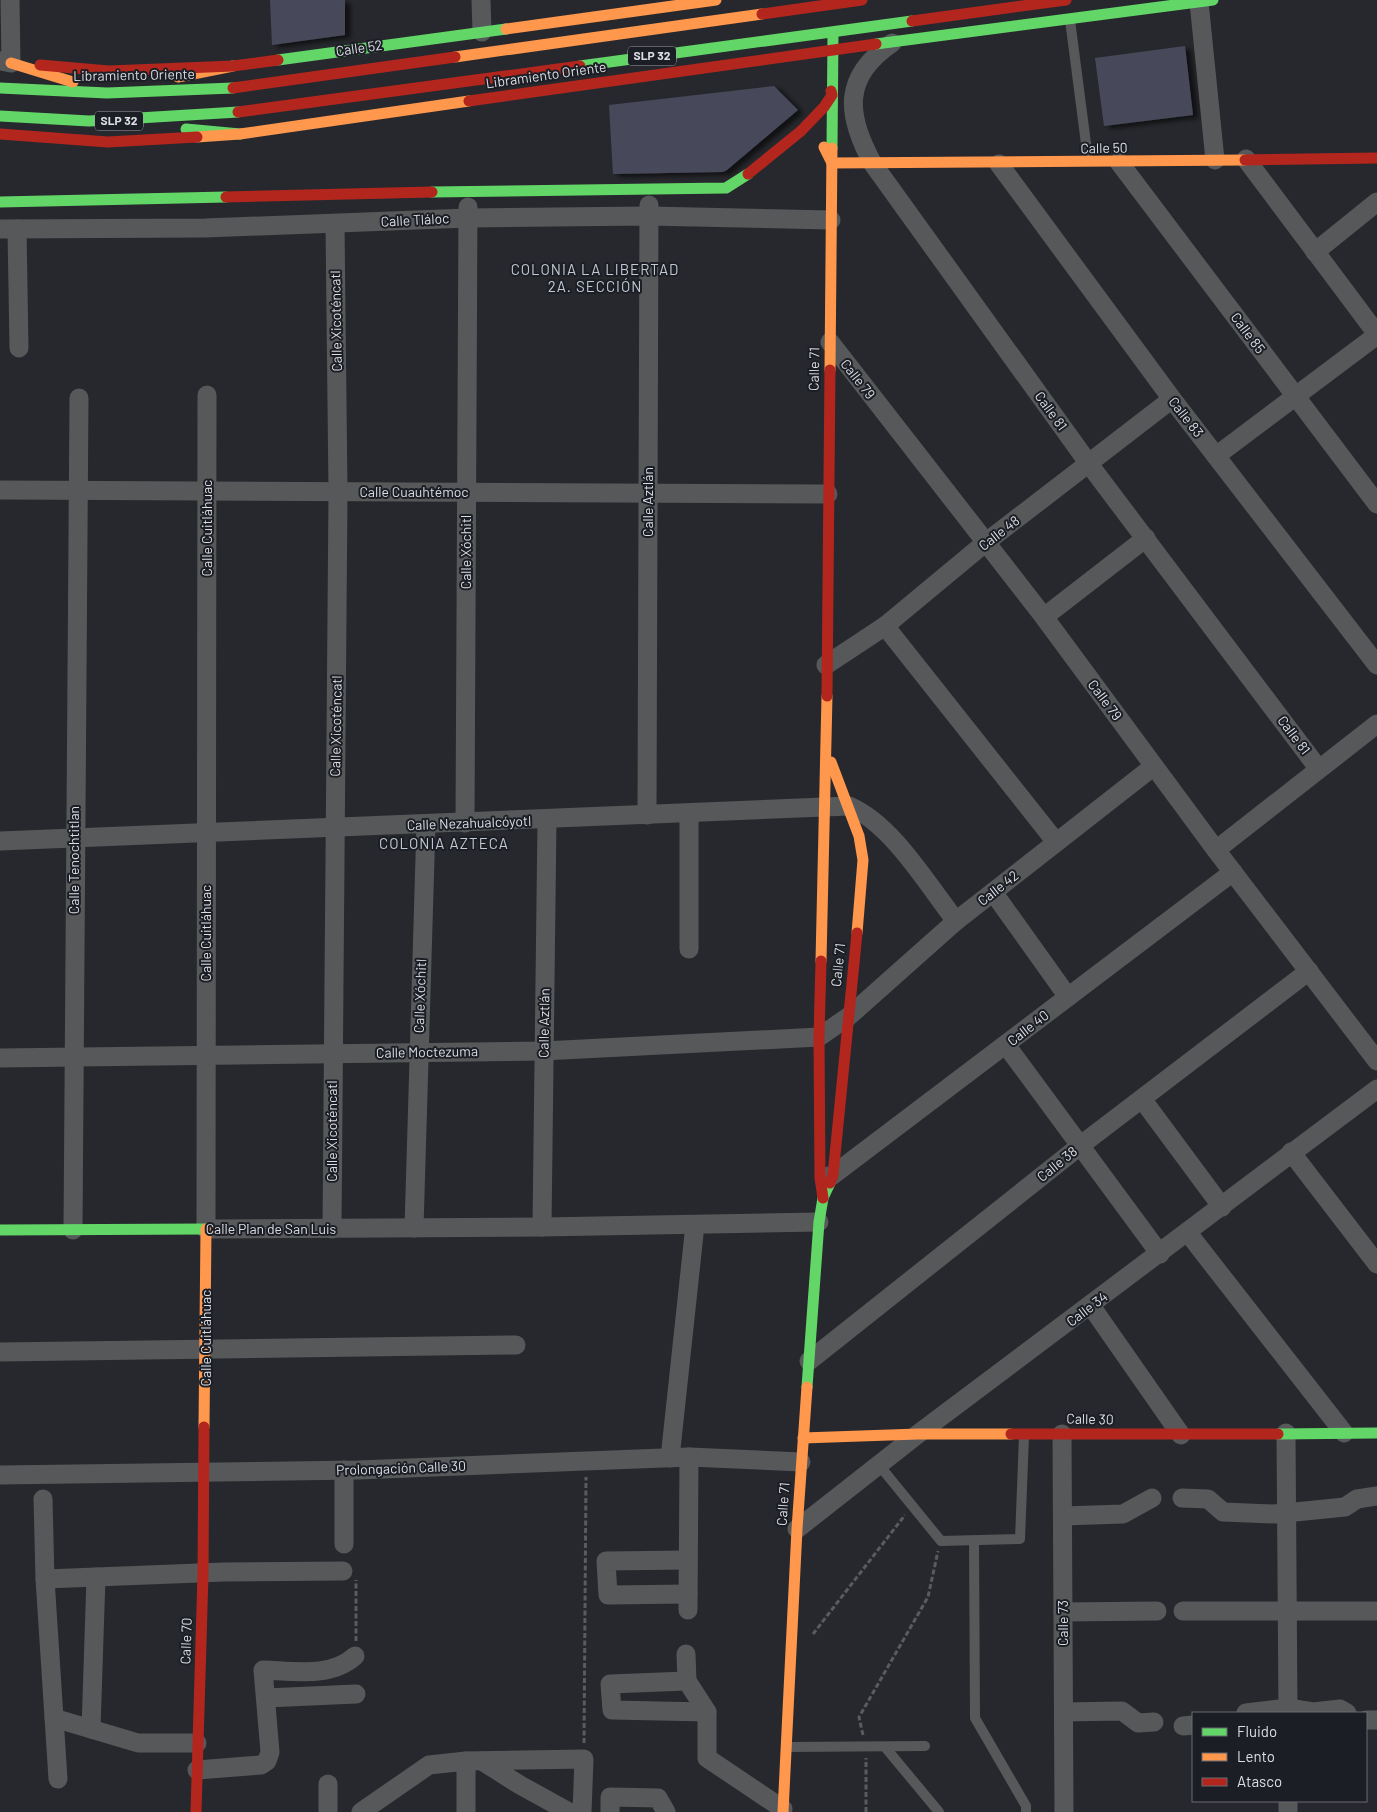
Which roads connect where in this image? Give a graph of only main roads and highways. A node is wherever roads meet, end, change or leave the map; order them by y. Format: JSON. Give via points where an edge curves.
{"nodes":[{"id":1,"x":716,"y":0,"type":"edge"},
{"id":2,"x":790,"y":0,"type":"edge"},
{"id":3,"x":834,"y":0,"type":"edge"},
{"id":4,"x":860,"y":0,"type":"edge"},
{"id":5,"x":1066,"y":0,"type":"edge"},
{"id":6,"x":1206,"y":1,"type":"edge"},
{"id":7,"x":893,"y":42,"type":"junction"},
{"id":8,"x":833,"y":51,"type":"junction"},
{"id":9,"x":777,"y":58,"type":"junction"},
{"id":10,"x":6,"y":62,"type":"edge"},
{"id":11,"x":801,"y":65,"type":"dead end"},
{"id":12,"x":233,"y":66,"type":"junction"},
{"id":13,"x":822,"y":79,"type":"dead end"},
{"id":14,"x":0,"y":88,"type":"edge"},
{"id":15,"x":107,"y":93,"type":"junction"},
{"id":16,"x":832,"y":95,"type":"junction"},
{"id":17,"x":0,"y":116,"type":"edge"},
{"id":18,"x":107,"y":122,"type":"junction"},
{"id":19,"x":0,"y":134,"type":"edge"},
{"id":20,"x":240,"y":134,"type":"junction"},
{"id":21,"x":809,"y":135,"type":"junction"},
{"id":22,"x":1377,"y":158,"type":"edge"},
{"id":23,"x":832,"y":163,"type":"junction"},
{"id":24,"x":0,"y":202,"type":"edge"},
{"id":25,"x":825,"y":739,"type":"junction"},
{"id":26,"x":826,"y":1176,"type":"junction"},
{"id":27,"x":206,"y":1229,"type":"joint"},
{"id":28,"x":0,"y":1230,"type":"edge"},
{"id":29,"x":1377,"y":1432,"type":"edge"},
{"id":30,"x":803,"y":1438,"type":"junction"},
{"id":31,"x":204,"y":1471,"type":"joint"},
{"id":32,"x":783,"y":1810,"type":"edge"},
{"id":33,"x":196,"y":1812,"type":"edge"}],
"edges":[{"from":1,"to":12,"type":"main road","name":"Calle 52"},
{"from":2,"to":9,"type":"main road","via":[[800,12],[803,31],[794,49]]},
{"from":3,"to":8,"type":"main road","name":"Calle 71"},
{"from":4,"to":7,"type":"main road","via":[[858,14],[868,33],[877,39]]},
{"from":4,"to":15,"type":"main road","name":"Libramiento Oriente","number":"SLP 32","bridge":true,"via":[[233,88]]},
{"from":5,"to":18,"type":"main road","name":"Libramiento Oriente","number":"SLP 32","bridge":true,"via":[[238,112]]},
{"from":6,"to":7,"type":"main road","name":"Libramiento Oriente"},
{"from":7,"to":8,"type":"main road","name":"Libramiento Oriente"},
{"from":8,"to":9,"type":"main road","name":"Libramiento Oriente"},
{"from":8,"to":16,"type":"main road","name":"Calle 71"},
{"from":9,"to":11,"type":"main road"},
{"from":9,"to":20,"type":"main road","name":"Libramiento Oriente"},
{"from":10,"to":12,"type":"main road","name":"Calle 52","via":[[109,72]]},
{"from":10,"to":15,"type":"main road"},
{"from":12,"to":15,"type":"main road"},
{"from":13,"to":16,"type":"main road"},
{"from":14,"to":15,"type":"main road","name":"Libramiento Oriente","number":"SLP 32"},
{"from":16,"to":21,"type":"main road","name":"Calle Tláloc"},
{"from":16,"to":23,"type":"main road","name":"Calle 71"},
{"from":17,"to":18,"type":"main road","name":"Libramiento Oriente","number":"SLP 32"},
{"from":18,"to":20,"type":"main road"},
{"from":19,"to":20,"type":"main road","name":"Libramiento Oriente","via":[[108,142]]},
{"from":21,"to":23,"type":"main road","via":[[825,149]]},
{"from":21,"to":24,"type":"main road","name":"Calle Tláloc","via":[[726,188]]},
{"from":22,"to":23,"type":"main road","name":"Calle 50","via":[[999,164]]},
{"from":23,"to":25,"type":"main road","name":"Calle 71"},
{"from":25,"to":26,"type":"main road","name":"Calle 71","via":[[819,1037]]},
{"from":25,"to":26,"type":"main road","name":"Calle 71","via":[[834,774],[859,836],[863,860],[848,1017]]},
{"from":26,"to":30,"type":"main road","name":"Calle 71","via":[[819,1222]]},
{"from":27,"to":28,"type":"main road","name":"Calle Plan de San Luis"},
{"from":27,"to":31,"type":"main road","name":"Calle Cuitláhuac"},
{"from":29,"to":30,"type":"main road","name":"Calle 30","via":[[918,1434]]},
{"from":30,"to":32,"type":"main road","name":"Calle 71"},
{"from":31,"to":33,"type":"main road","name":"Calle 70"}]}
